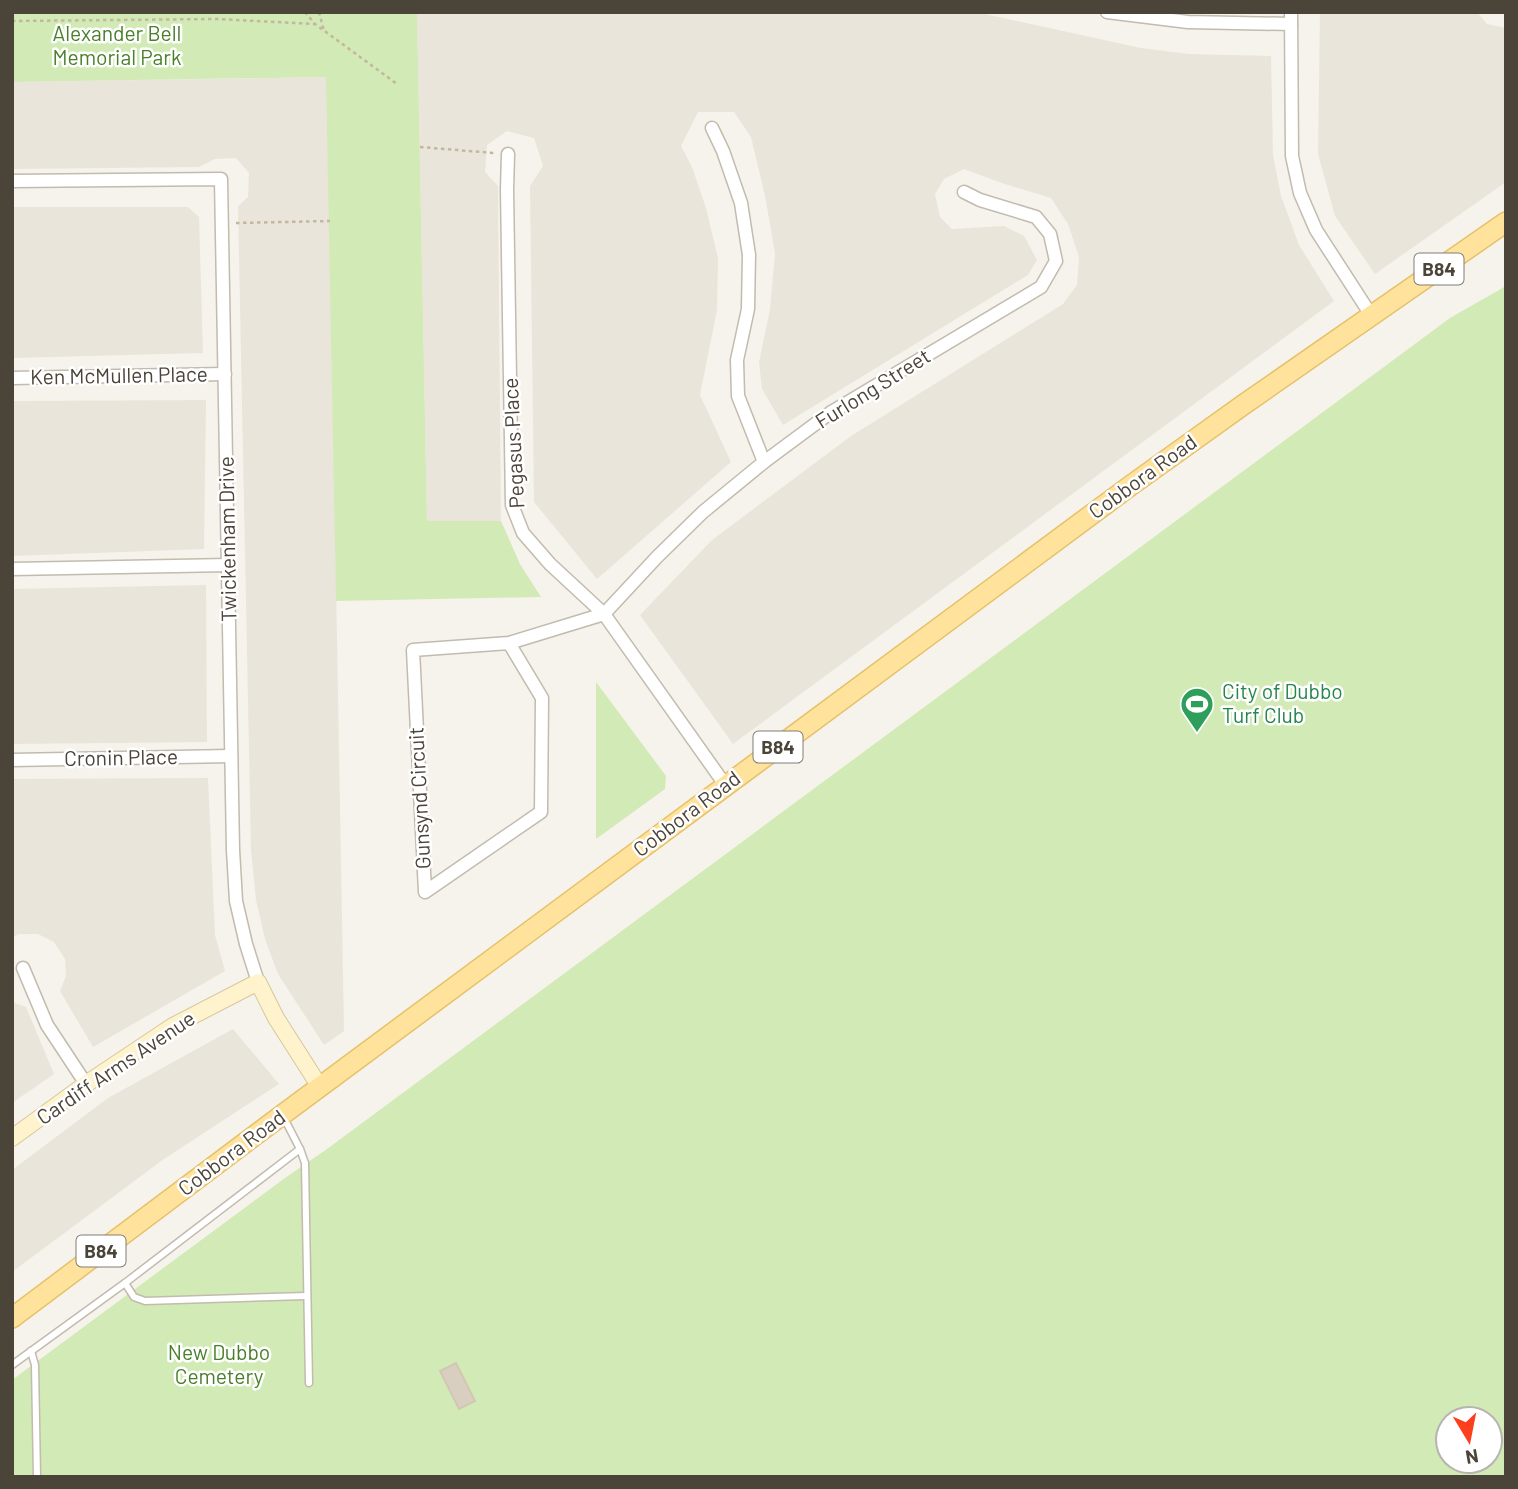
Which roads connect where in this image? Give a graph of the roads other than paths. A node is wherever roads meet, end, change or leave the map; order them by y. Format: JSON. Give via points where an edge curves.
{"nodes":[{"id":1,"x":1107,"y":12,"type":"edge"},
{"id":2,"x":1291,"y":18,"type":"edge"},
{"id":3,"x":712,"y":128,"type":"dead end"},
{"id":4,"x":508,"y":154,"type":"road end"},
{"id":5,"x":12,"y":181,"type":"edge"},
{"id":6,"x":964,"y":192,"type":"dead end"},
{"id":7,"x":1506,"y":222,"type":"edge"},
{"id":8,"x":1371,"y":315,"type":"junction"},
{"id":9,"x":225,"y":374,"type":"junction"},
{"id":10,"x":12,"y":378,"type":"edge"},
{"id":11,"x":764,"y":462,"type":"junction"},
{"id":12,"x":229,"y":565,"type":"junction"},
{"id":13,"x":12,"y":569,"type":"edge"},
{"id":14,"x":604,"y":614,"type":"junction"},
{"id":15,"x":509,"y":643,"type":"junction"},
{"id":16,"x":231,"y":756,"type":"junction"},
{"id":17,"x":12,"y":760,"type":"edge"},
{"id":18,"x":726,"y":786,"type":"junction"},
{"id":19,"x":23,"y":968,"type":"dead end"},
{"id":20,"x":258,"y":982,"type":"junction"},
{"id":21,"x":86,"y":1084,"type":"junction"},
{"id":22,"x":320,"y":1087,"type":"junction"},
{"id":23,"x":282,"y":1115,"type":"junction"},
{"id":24,"x":12,"y":1138,"type":"edge"},
{"id":25,"x":300,"y":1149,"type":"junction"},
{"id":26,"x":125,"y":1283,"type":"junction"},
{"id":27,"x":306,"y":1296,"type":"junction"},
{"id":28,"x":12,"y":1318,"type":"edge"},
{"id":29,"x":31,"y":1351,"type":"junction"},
{"id":30,"x":12,"y":1365,"type":"edge"},
{"id":31,"x":309,"y":1383,"type":"dead end"},
{"id":32,"x":37,"y":1477,"type":"edge"}],
"edges":[{"from":1,"to":2,"type":"street","via":[[1188,22]]},
{"from":2,"to":8,"type":"street","via":[[1292,156],[1300,193],[1316,230]]},
{"from":3,"to":11,"type":"street","via":[[741,203],[749,255],[747,309],[737,360],[738,396]]},
{"from":4,"to":14,"type":"street","name":"Pegasus Place","via":[[512,505],[523,533]]},
{"from":5,"to":9,"type":"street","name":"Twickenham Drive","via":[[221,179]]},
{"from":6,"to":11,"type":"street","name":"Furlong Street","via":[[1036,217],[1050,234],[1056,261],[1041,287],[830,413]]},
{"from":7,"to":8,"type":"main road","name":"Cobbora Road","number":"B84"},
{"from":8,"to":18,"type":"main road","name":"Cobbora Road","number":"B84","via":[[1150,472]]},
{"from":9,"to":10,"type":"street","name":"Ken McMullen Place"},
{"from":9,"to":12,"type":"street","name":"Twickenham Drive"},
{"from":11,"to":14,"type":"street","name":"Furlong Street","via":[[703,512]]},
{"from":12,"to":13,"type":"street"},
{"from":12,"to":16,"type":"street","name":"Twickenham Drive"},
{"from":14,"to":15,"type":"street","name":"Gunsynd Circuit"},
{"from":14,"to":18,"type":"street","name":"Pegasus Place"},
{"from":15,"to":15,"type":"street","name":"Gunsynd Circuit","via":[[412,650],[425,892],[541,812],[542,698]]},
{"from":16,"to":17,"type":"street","name":"Cronin Place"},
{"from":16,"to":20,"type":"street","name":"Twickenham Drive","via":[[236,901]]},
{"from":18,"to":22,"type":"main road","name":"Cobbora Road","number":"B84"},
{"from":19,"to":21,"type":"street","via":[[47,1025]]},
{"from":20,"to":21,"type":"street","name":"Cardiff Arms Avenue","via":[[173,1026]]},
{"from":20,"to":22,"type":"street","name":"Twickenham Drive"},
{"from":21,"to":24,"type":"street","name":"Cardiff Arms Avenue"},
{"from":22,"to":23,"type":"main road","name":"Cobbora Road","number":"B84"},
{"from":23,"to":25,"type":"lane"},
{"from":23,"to":28,"type":"main road","name":"Cobbora Road","number":"B84"},
{"from":25,"to":26,"type":"lane"},
{"from":25,"to":27,"type":"lane","via":[[305,1163]]},
{"from":26,"to":27,"type":"lane","via":[[134,1297],[145,1301]]},
{"from":26,"to":29,"type":"lane"},
{"from":27,"to":31,"type":"lane"},
{"from":29,"to":30,"type":"lane"},
{"from":29,"to":32,"type":"lane"}]}
